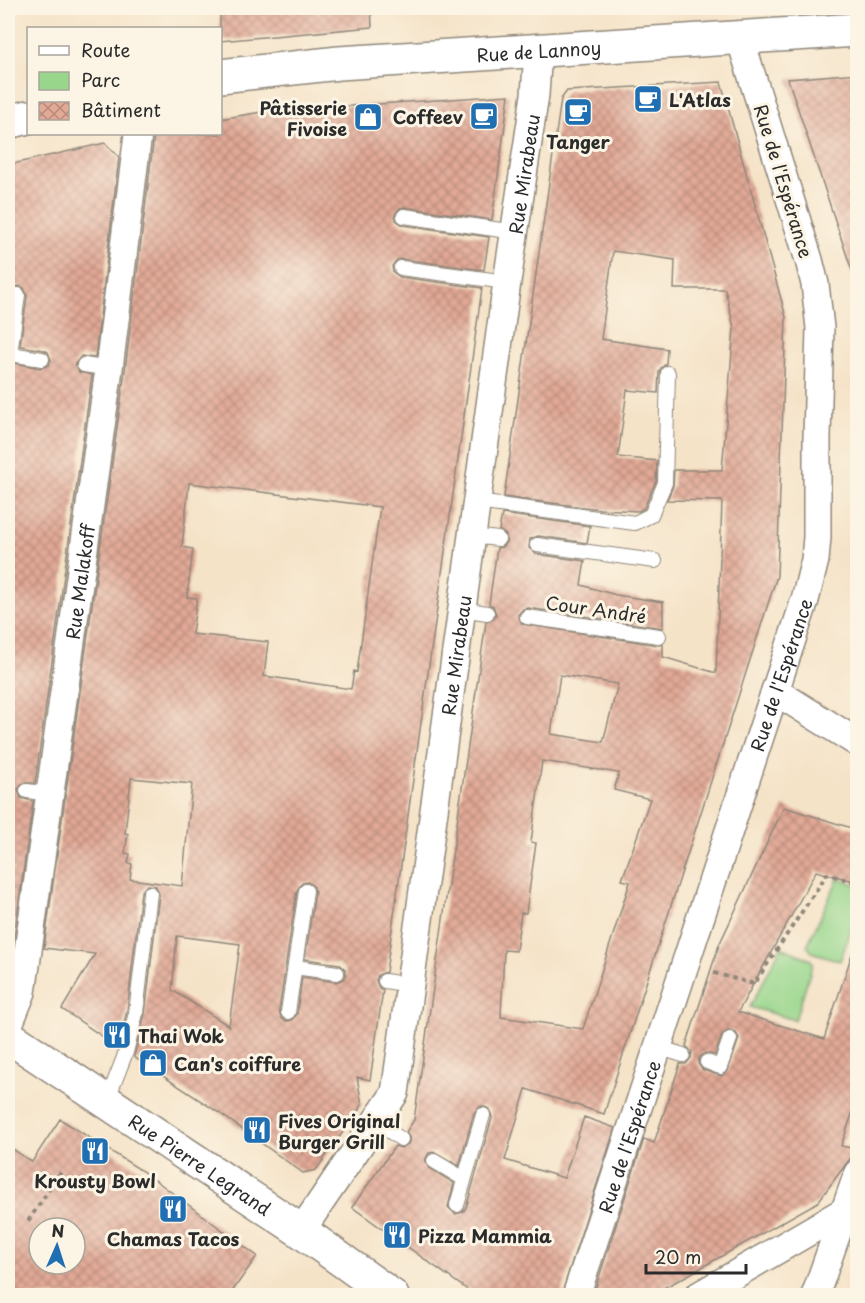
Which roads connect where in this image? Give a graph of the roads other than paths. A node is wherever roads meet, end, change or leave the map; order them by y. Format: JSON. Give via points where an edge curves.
{"nodes":[{"id":1,"x":858,"y":30,"type":"edge"},
{"id":2,"x":740,"y":38,"type":"junction"},
{"id":3,"x":538,"y":50,"type":"junction"},
{"id":4,"x":222,"y":76,"type":"edge"},
{"id":5,"x":27,"y":117,"type":"edge"},
{"id":6,"x":8,"y":122,"type":"edge"},
{"id":7,"x":138,"y":135,"type":"edge"},
{"id":8,"x":404,"y":216,"type":"dead end"},
{"id":9,"x":515,"y":232,"type":"junction"},
{"id":10,"x":402,"y":268,"type":"dead end"},
{"id":11,"x":507,"y":282,"type":"junction"},
{"id":12,"x":18,"y":295,"type":"dead end"},
{"id":13,"x":42,"y":359,"type":"dead end"},
{"id":14,"x":668,"y":373,"type":"dead end"},
{"id":15,"x":477,"y":501,"type":"junction"},
{"id":16,"x":537,"y":545,"type":"dead end"},
{"id":17,"x":655,"y":561,"type":"dead end"},
{"id":18,"x":527,"y":617,"type":"dead end"},
{"id":19,"x":659,"y":636,"type":"dead end"},
{"id":20,"x":775,"y":691,"type":"junction"},
{"id":21,"x":858,"y":743,"type":"edge"},
{"id":22,"x":306,"y":891,"type":"dead end"},
{"id":23,"x":150,"y":893,"type":"dead end"},
{"id":24,"x":295,"y":967,"type":"junction"},
{"id":25,"x":337,"y":973,"type":"dead end"},
{"id":26,"x":288,"y":1012,"type":"dead end"},
{"id":27,"x":8,"y":1027,"type":"edge"},
{"id":28,"x":8,"y":1036,"type":"edge"},
{"id":29,"x":730,"y":1039,"type":"dead end"},
{"id":30,"x":657,"y":1047,"type":"junction"},
{"id":31,"x":683,"y":1055,"type":"dead end"},
{"id":32,"x":707,"y":1062,"type":"dead end"},
{"id":33,"x":107,"y":1103,"type":"junction"},
{"id":34,"x":483,"y":1115,"type":"dead end"},
{"id":35,"x":376,"y":1122,"type":"junction"},
{"id":36,"x":400,"y":1139,"type":"dead end"},
{"id":37,"x":434,"y":1161,"type":"dead end"},
{"id":38,"x":858,"y":1173,"type":"edge"},
{"id":39,"x":465,"y":1179,"type":"junction"},
{"id":40,"x":457,"y":1205,"type":"dead end"},
{"id":41,"x":851,"y":1206,"type":"edge"},
{"id":42,"x":301,"y":1231,"type":"junction"},
{"id":43,"x":392,"y":1296,"type":"edge"},
{"id":44,"x":576,"y":1296,"type":"edge"},
{"id":45,"x":698,"y":1296,"type":"edge"},
{"id":46,"x":815,"y":1296,"type":"edge"}],
"edges":[{"from":1,"to":2,"type":"street","name":"Rue de Lannoy"},
{"from":2,"to":3,"type":"street","name":"Rue de Lannoy"},
{"from":2,"to":20,"type":"street","name":"Rue de l'Espérance","via":[[809,260],[820,328],[815,560]]},
{"from":3,"to":4,"type":"street","name":"Rue de Lannoy","via":[[304,66]]},
{"from":3,"to":9,"type":"street","name":"Rue Mirabeau","via":[[536,96]]},
{"from":5,"to":6,"type":"street"},
{"from":7,"to":27,"type":"street","name":"Rue Malakoff","via":[[97,367],[39,793],[22,992]]},
{"from":8,"to":9,"type":"lane"},
{"from":9,"to":11,"type":"street","name":"Rue Mirabeau"},
{"from":10,"to":11,"type":"lane"},
{"from":11,"to":15,"type":"street","name":"Rue Mirabeau"},
{"from":12,"to":13,"type":"lane","via":[[10,354]]},
{"from":14,"to":15,"type":"lane","via":[[665,483],[651,514],[635,523]]},
{"from":15,"to":35,"type":"street","name":"Rue Mirabeau","via":[[485,538],[475,611],[397,983],[395,1093]]},
{"from":16,"to":17,"type":"lane"},
{"from":18,"to":19,"type":"lane","name":"Cour André"},
{"from":20,"to":21,"type":"street"},
{"from":20,"to":30,"type":"street","name":"Rue de l'Espérance"},
{"from":22,"to":24,"type":"lane"},
{"from":23,"to":33,"type":"lane","via":[[136,1013]]},
{"from":24,"to":25,"type":"lane"},
{"from":24,"to":26,"type":"lane"},
{"from":28,"to":33,"type":"street","name":"Rue Pierre Legrand"},
{"from":29,"to":32,"type":"lane","via":[[720,1067]]},
{"from":30,"to":31,"type":"lane"},
{"from":30,"to":44,"type":"street","name":"Rue de l'Espérance"},
{"from":33,"to":42,"type":"street","name":"Rue Pierre Legrand"},
{"from":34,"to":39,"type":"lane"},
{"from":35,"to":36,"type":"lane"},
{"from":35,"to":42,"type":"street","name":"Rue Mirabeau"},
{"from":37,"to":39,"type":"lane"},
{"from":38,"to":41,"type":"street"},
{"from":39,"to":40,"type":"lane"},
{"from":41,"to":45,"type":"street"},
{"from":41,"to":46,"type":"street"},
{"from":42,"to":43,"type":"street","name":"Rue Pierre Legrand"}]}
